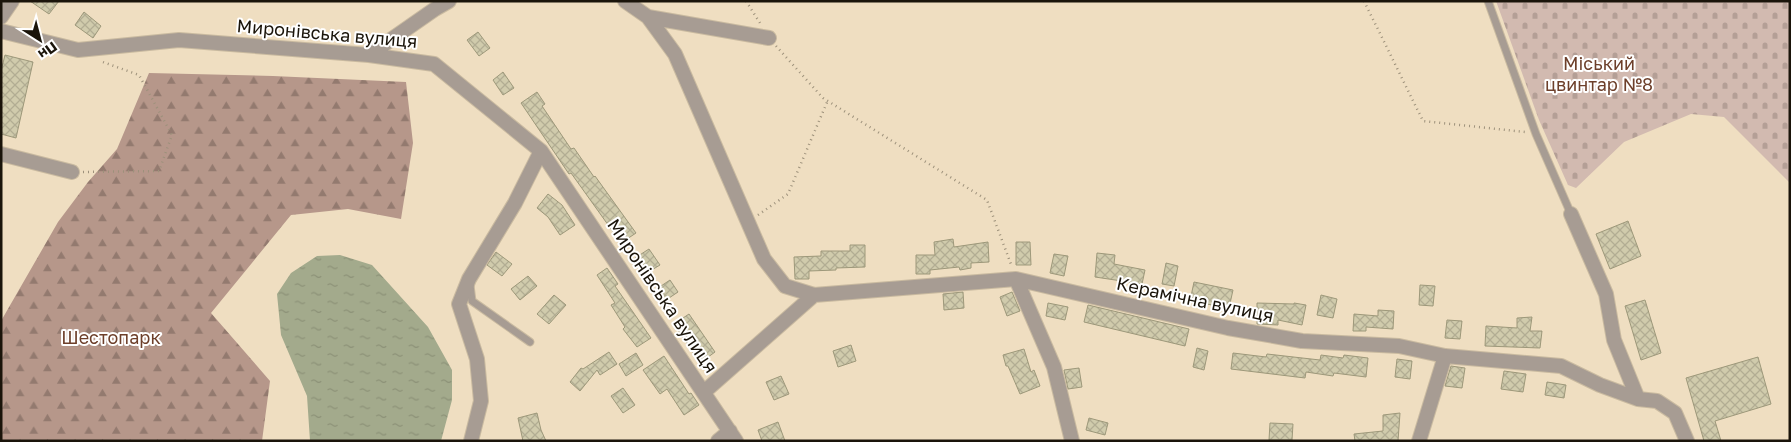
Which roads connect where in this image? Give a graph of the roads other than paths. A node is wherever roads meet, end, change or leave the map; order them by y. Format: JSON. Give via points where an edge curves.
{"nodes":[{"id":1,"x":12,"y":1,"type":"edge"},
{"id":2,"x":449,"y":1,"type":"edge"},
{"id":3,"x":625,"y":1,"type":"edge"},
{"id":4,"x":1488,"y":1,"type":"edge"},
{"id":5,"x":648,"y":17,"type":"junction"},
{"id":6,"x":1,"y":18,"type":"edge"},
{"id":7,"x":1,"y":31,"type":"edge"},
{"id":8,"x":769,"y":38,"type":"road end"},
{"id":9,"x":369,"y":55,"type":"junction"},
{"id":10,"x":541,"y":151,"type":"junction"},
{"id":11,"x":1,"y":154,"type":"edge"},
{"id":12,"x":72,"y":172,"type":"road end"},
{"id":13,"x":1571,"y":214,"type":"joint"},
{"id":14,"x":469,"y":279,"type":"junction"},
{"id":15,"x":1016,"y":279,"type":"junction"},
{"id":16,"x":814,"y":295,"type":"junction"},
{"id":17,"x":530,"y":342,"type":"dead end"},
{"id":18,"x":1444,"y":356,"type":"junction"},
{"id":19,"x":704,"y":392,"type":"junction"},
{"id":20,"x":1638,"y":399,"type":"junction"},
{"id":21,"x":733,"y":436,"type":"edge"},
{"id":22,"x":472,"y":441,"type":"edge"},
{"id":23,"x":718,"y":441,"type":"edge"},
{"id":24,"x":1072,"y":441,"type":"edge"},
{"id":25,"x":1419,"y":441,"type":"edge"},
{"id":26,"x":1687,"y":441,"type":"edge"}],
"edges":[{"from":1,"to":6,"type":"street"},
{"from":2,"to":9,"type":"street"},
{"from":3,"to":5,"type":"street"},
{"from":4,"to":13,"type":"lane","via":[[1536,134]]},
{"from":5,"to":8,"type":"street"},
{"from":5,"to":16,"type":"street","via":[[675,54],[764,259],[785,286]]},
{"from":7,"to":9,"type":"street","name":"Миронівська вулиця","via":[[78,50],[179,40]]},
{"from":9,"to":10,"type":"street","name":"Миронівська вулиця","via":[[434,64]]},
{"from":10,"to":14,"type":"street","via":[[515,203]]},
{"from":10,"to":19,"type":"street","name":"Миронівська вулиця"},
{"from":11,"to":12,"type":"street"},
{"from":13,"to":20,"type":"street","via":[[1606,294],[1614,340]]},
{"from":14,"to":17,"type":"lane","via":[[472,301]]},
{"from":14,"to":22,"type":"street","via":[[459,304],[477,359],[480,401]]},
{"from":15,"to":16,"type":"street","name":"Керамічна вулиця"},
{"from":15,"to":18,"type":"street","name":"Керамічна вулиця","via":[[1228,328],[1302,341],[1399,346]]},
{"from":15,"to":24,"type":"street","via":[[1054,367]]},
{"from":16,"to":19,"type":"street"},
{"from":18,"to":20,"type":"street","name":"Керамічна вулиця","via":[[1561,366]]},
{"from":18,"to":25,"type":"street"},
{"from":19,"to":21,"type":"street","name":"Миронівська вулиця"},
{"from":20,"to":26,"type":"street","name":"Керамічна вулиця","via":[[1656,401],[1675,413]]},
{"from":21,"to":23,"type":"street"}]}
